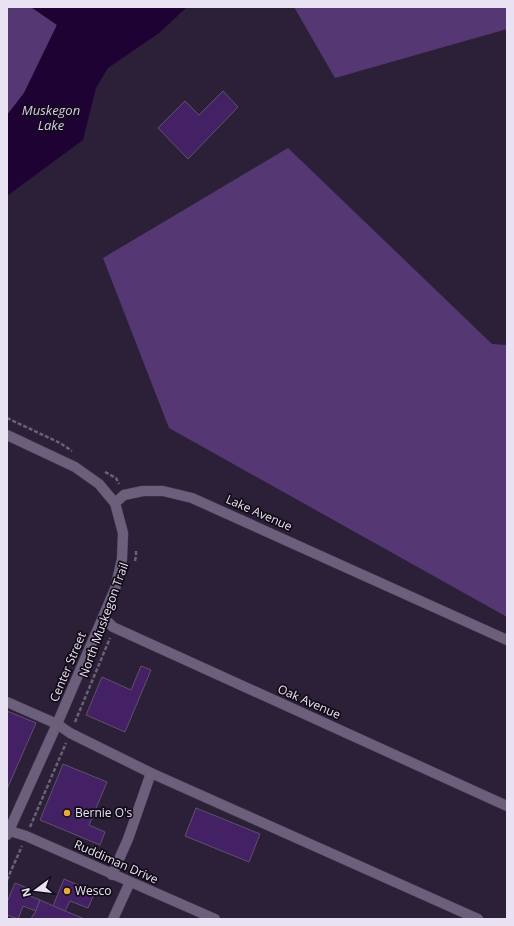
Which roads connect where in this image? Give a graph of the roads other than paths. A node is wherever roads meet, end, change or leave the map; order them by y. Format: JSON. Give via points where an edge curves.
{"nodes":[{"id":1,"x":7,"y":435,"type":"edge"},
{"id":2,"x":115,"y":503,"type":"junction"},
{"id":3,"x":103,"y":616,"type":"junction"},
{"id":4,"x":507,"y":640,"type":"edge"},
{"id":5,"x":7,"y":702,"type":"edge"},
{"id":6,"x":57,"y":724,"type":"junction"},
{"id":7,"x":151,"y":773,"type":"junction"},
{"id":8,"x":507,"y":806,"type":"edge"},
{"id":9,"x":8,"y":832,"type":"edge"},
{"id":10,"x":112,"y":875,"type":"junction"},
{"id":11,"x":130,"y":882,"type":"junction"},
{"id":12,"x":113,"y":919,"type":"edge"},
{"id":13,"x":215,"y":919,"type":"edge"},
{"id":14,"x":478,"y":919,"type":"edge"}],
"edges":[{"from":1,"to":2,"type":"street","via":[[75,467],[99,484]]},
{"from":2,"to":3,"type":"street","name":"Center Street","via":[[123,533],[122,559],[115,589]]},
{"from":2,"to":4,"type":"street","name":"Lake Avenue","via":[[124,495],[143,491],[163,491],[192,498]]},
{"from":3,"to":6,"type":"street","name":"Center Street"},
{"from":3,"to":8,"type":"street","name":"Oak Avenue","via":[[112,627]]},
{"from":5,"to":6,"type":"street"},
{"from":6,"to":7,"type":"street"},
{"from":6,"to":9,"type":"street","name":"Center Street"},
{"from":7,"to":10,"type":"street","via":[[128,839]]},
{"from":7,"to":14,"type":"street"},
{"from":9,"to":10,"type":"street","name":"Ruddiman Drive","via":[[26,836]]},
{"from":10,"to":11,"type":"street","name":"Ruddiman Drive"},
{"from":11,"to":12,"type":"street"},
{"from":11,"to":13,"type":"street","name":"Ruddiman Drive"}]}
